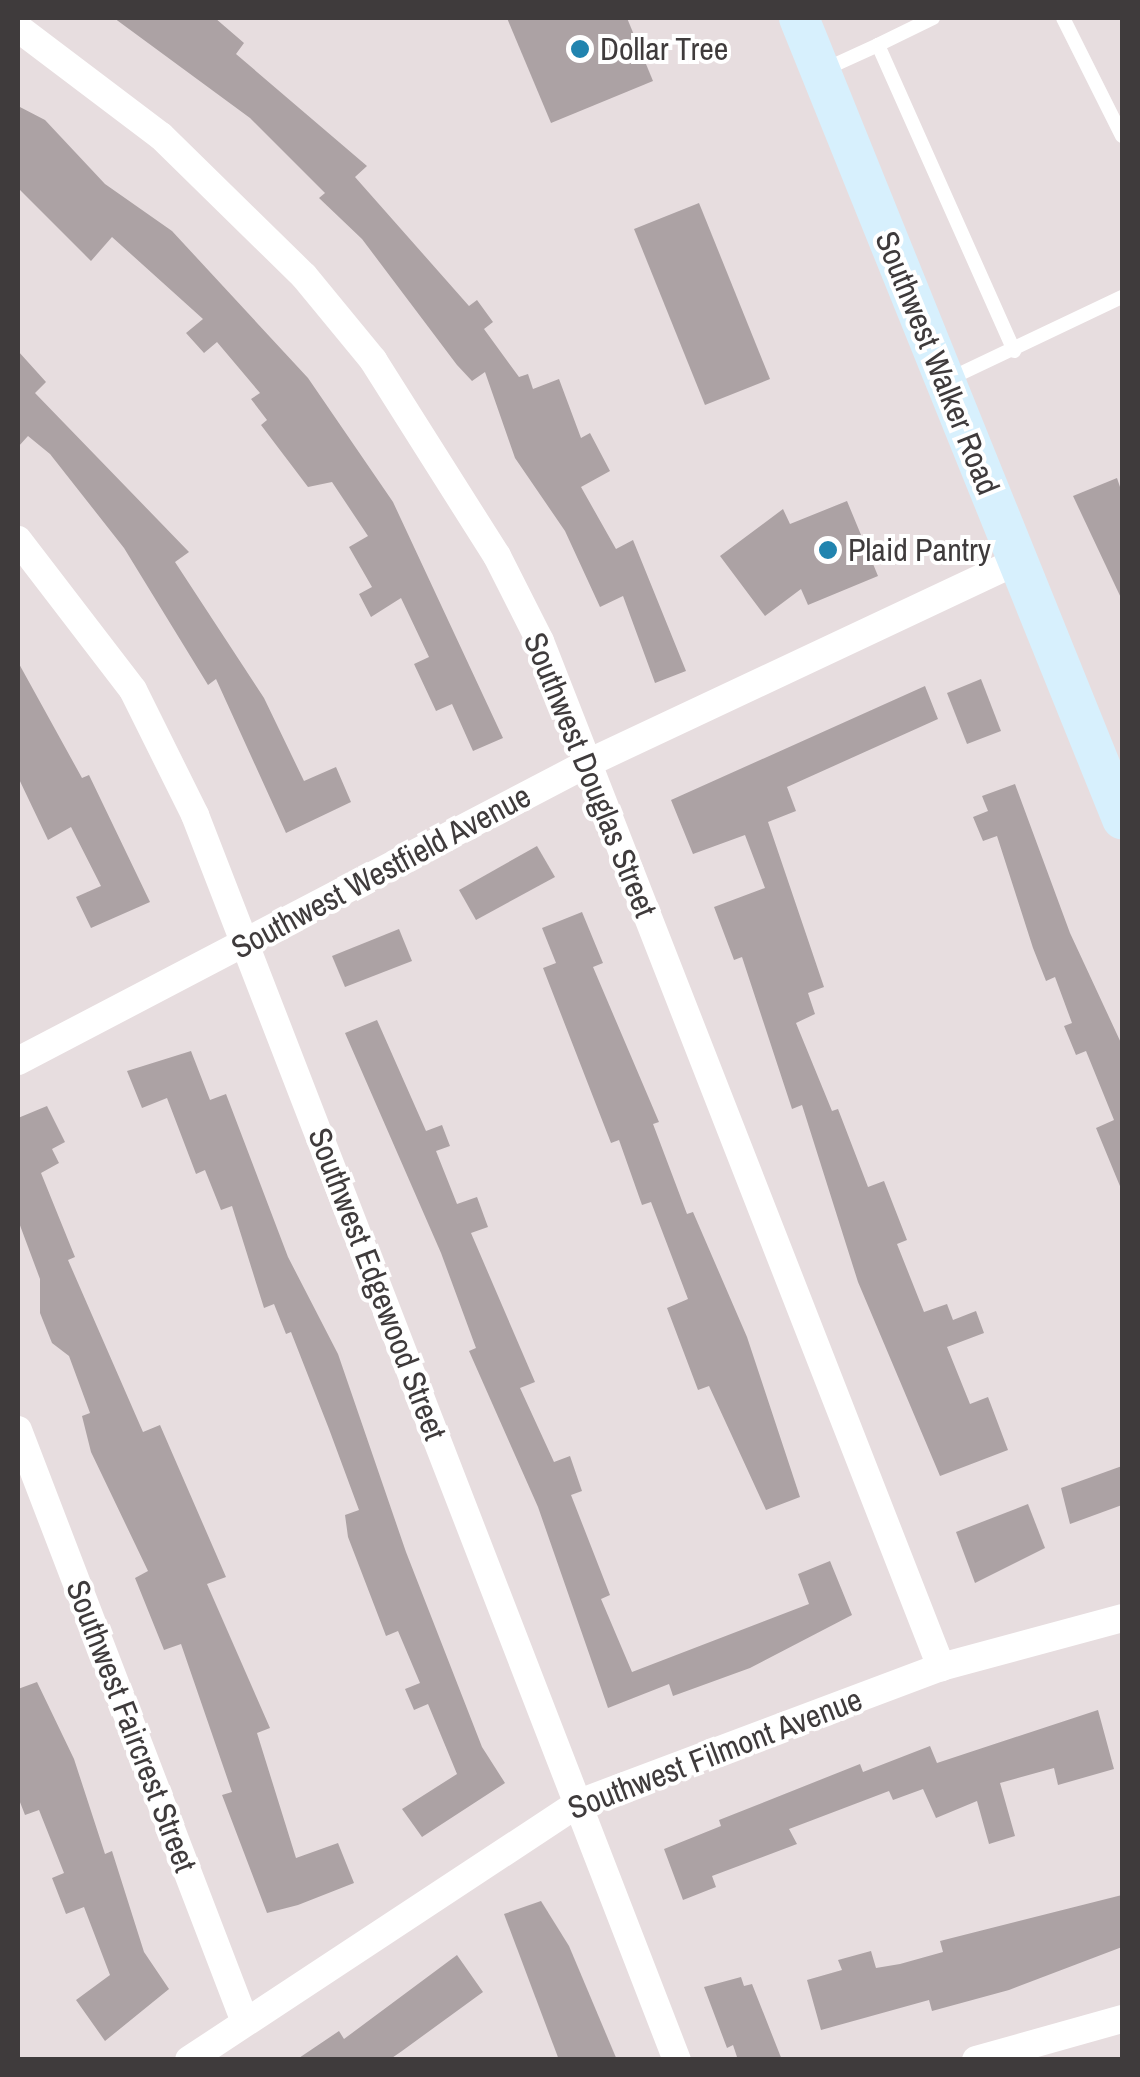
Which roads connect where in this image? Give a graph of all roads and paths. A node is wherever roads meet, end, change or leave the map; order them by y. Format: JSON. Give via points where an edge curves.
{"nodes":[{"id":1,"x":799,"y":18,"type":"edge"},
{"id":2,"x":933,"y":18,"type":"edge"},
{"id":3,"x":1064,"y":18,"type":"edge"},
{"id":4,"x":18,"y":28,"type":"edge"},
{"id":5,"x":878,"y":45,"type":"junction"},
{"id":6,"x":821,"y":71,"type":"junction"},
{"id":7,"x":1122,"y":136,"type":"edge"},
{"id":8,"x":1122,"y":297,"type":"edge"},
{"id":9,"x":1014,"y":351,"type":"junction"},
{"id":10,"x":944,"y":381,"type":"junction"},
{"id":11,"x":18,"y":540,"type":"edge"},
{"id":12,"x":1018,"y":560,"type":"junction"},
{"id":13,"x":586,"y":764,"type":"junction"},
{"id":14,"x":1122,"y":819,"type":"edge"},
{"id":15,"x":244,"y":943,"type":"junction"},
{"id":16,"x":18,"y":1062,"type":"edge"},
{"id":17,"x":18,"y":1430,"type":"edge"},
{"id":18,"x":1122,"y":1618,"type":"edge"},
{"id":19,"x":941,"y":1668,"type":"junction"},
{"id":20,"x":579,"y":1802,"type":"junction"},
{"id":21,"x":1122,"y":2020,"type":"edge"},
{"id":22,"x":245,"y":2022,"type":"junction"},
{"id":23,"x":189,"y":2060,"type":"edge"},
{"id":24,"x":676,"y":2060,"type":"edge"},
{"id":25,"x":976,"y":2060,"type":"edge"}],
"edges":[{"from":1,"to":6,"type":"main road","name":"Southwest Walker Road"},
{"from":2,"to":5,"type":"lane"},
{"from":3,"to":7,"type":"lane"},
{"from":4,"to":13,"type":"street","name":"Southwest Douglas Street","via":[[189,163],[304,276],[372,360],[498,556]]},
{"from":5,"to":6,"type":"lane"},
{"from":5,"to":9,"type":"lane"},
{"from":6,"to":10,"type":"main road","name":"Southwest Walker Road"},
{"from":8,"to":9,"type":"lane"},
{"from":9,"to":10,"type":"lane"},
{"from":10,"to":12,"type":"main road","name":"Southwest Walker Road"},
{"from":11,"to":15,"type":"street","name":"Southwest Edgewood Street","via":[[132,690],[196,815]]},
{"from":12,"to":13,"type":"street","name":"Southwest Westfield Avenue"},
{"from":12,"to":14,"type":"main road","name":"Southwest Walker Road"},
{"from":13,"to":15,"type":"street","name":"Southwest Westfield Avenue"},
{"from":13,"to":19,"type":"street","name":"Southwest Douglas Street"},
{"from":15,"to":16,"type":"street","name":"Southwest Westfield Avenue"},
{"from":15,"to":20,"type":"street","name":"Southwest Edgewood Street"},
{"from":17,"to":22,"type":"street","name":"Southwest Faircrest Street"},
{"from":18,"to":19,"type":"street","name":"Southwest Filmont Avenue"},
{"from":19,"to":20,"type":"street","name":"Southwest Filmont Avenue"},
{"from":20,"to":22,"type":"street","name":"Southwest Filmont Avenue"},
{"from":20,"to":24,"type":"street","name":"Southwest Edgewood Street"},
{"from":21,"to":25,"type":"street"},
{"from":22,"to":23,"type":"street","name":"Southwest Filmont Avenue"}]}
